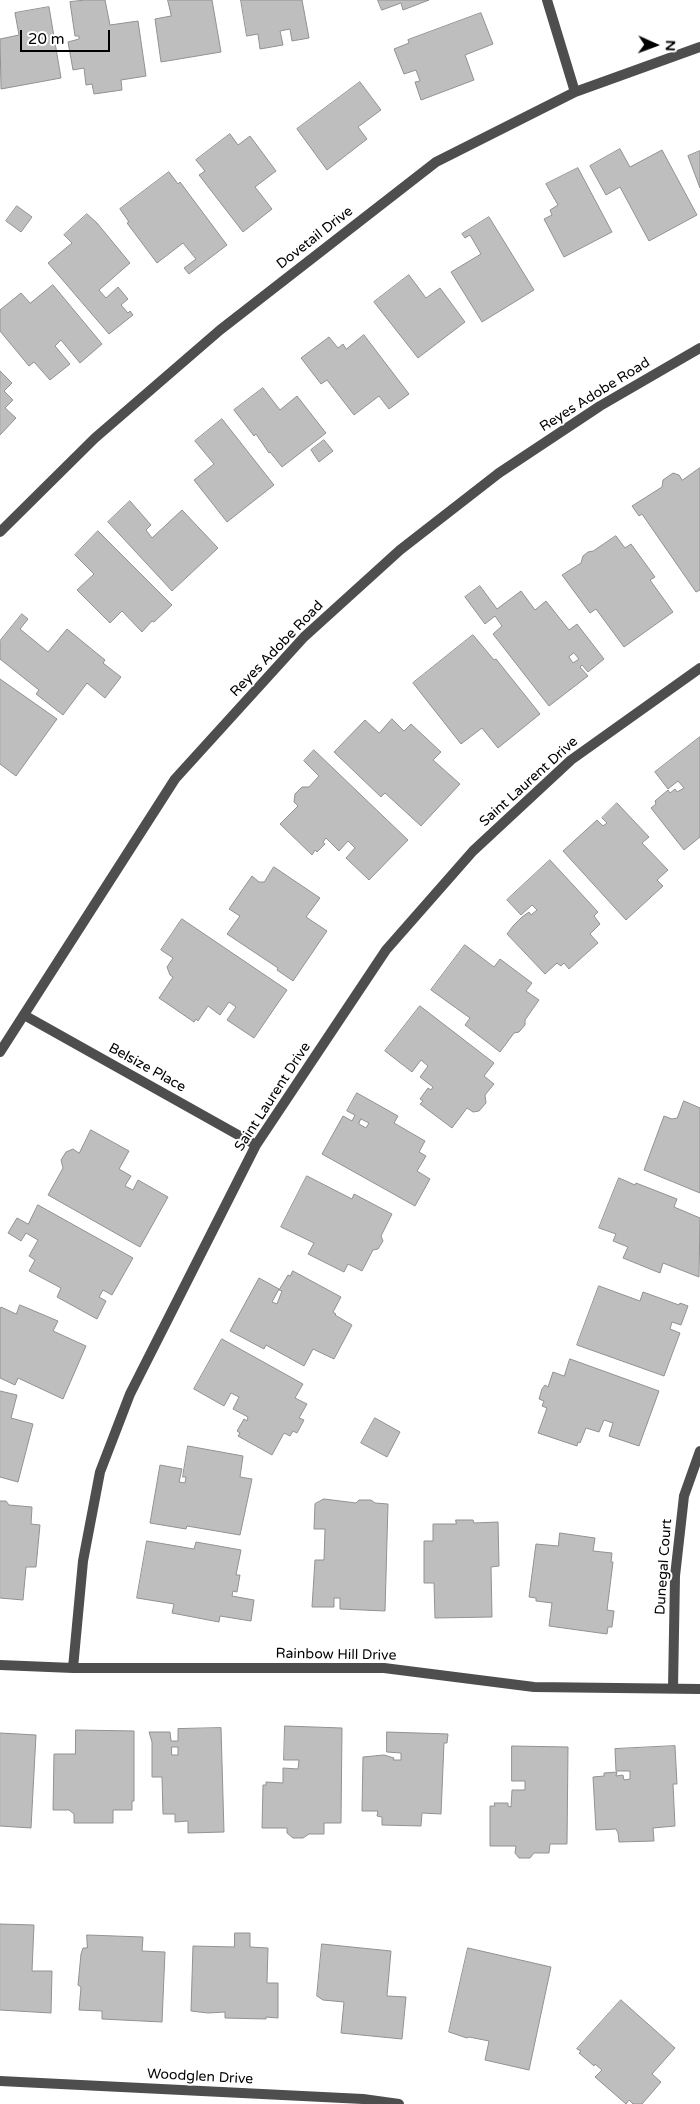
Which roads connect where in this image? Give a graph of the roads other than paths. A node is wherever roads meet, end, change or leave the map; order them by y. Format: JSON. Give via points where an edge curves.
{"nodes":[{"id":1,"x":547,"y":0,"type":"edge"},
{"id":2,"x":700,"y":47,"type":"edge"},
{"id":3,"x":575,"y":92,"type":"junction"},
{"id":4,"x":700,"y":348,"type":"edge"},
{"id":5,"x":0,"y":532,"type":"edge"},
{"id":6,"x":700,"y":668,"type":"edge"},
{"id":7,"x":24,"y":1015,"type":"junction"},
{"id":8,"x":0,"y":1052,"type":"edge"},
{"id":9,"x":256,"y":1145,"type":"junction"},
{"id":10,"x":700,"y":1452,"type":"edge"},
{"id":11,"x":0,"y":1665,"type":"edge"},
{"id":12,"x":73,"y":1668,"type":"junction"},
{"id":13,"x":673,"y":1688,"type":"junction"},
{"id":14,"x":700,"y":1688,"type":"edge"},
{"id":15,"x":0,"y":2081,"type":"edge"},
{"id":16,"x":399,"y":2104,"type":"edge"}],
"edges":[{"from":1,"to":3,"type":"street"},
{"from":2,"to":3,"type":"street","name":"Dovetail Drive"},
{"from":3,"to":5,"type":"street","name":"Dovetail Drive","via":[[436,162],[212,336],[95,438]]},
{"from":4,"to":7,"type":"street","name":"Reyes Adobe Road","via":[[600,406],[499,473],[400,550],[304,637],[175,778]]},
{"from":6,"to":9,"type":"street","name":"Saint Laurent Drive","via":[[570,760],[473,851],[386,950]]},
{"from":7,"to":8,"type":"street","name":"Reyes Adobe Road"},
{"from":7,"to":9,"type":"street","name":"Belsize Place"},
{"from":9,"to":12,"type":"street","name":"Saint Laurent Drive","via":[[130,1394],[100,1472],[82,1561]]},
{"from":10,"to":13,"type":"street","name":"Dunegal Court","via":[[684,1496],[675,1576]]},
{"from":11,"to":12,"type":"street","name":"Rainbow Hill Drive"},
{"from":12,"to":13,"type":"street","name":"Rainbow Hill Drive","via":[[384,1668],[534,1688]]},
{"from":13,"to":14,"type":"street","name":"Rainbow Hill Drive"},
{"from":15,"to":16,"type":"street","name":"Woodglen Drive","via":[[363,2099]]}]}
